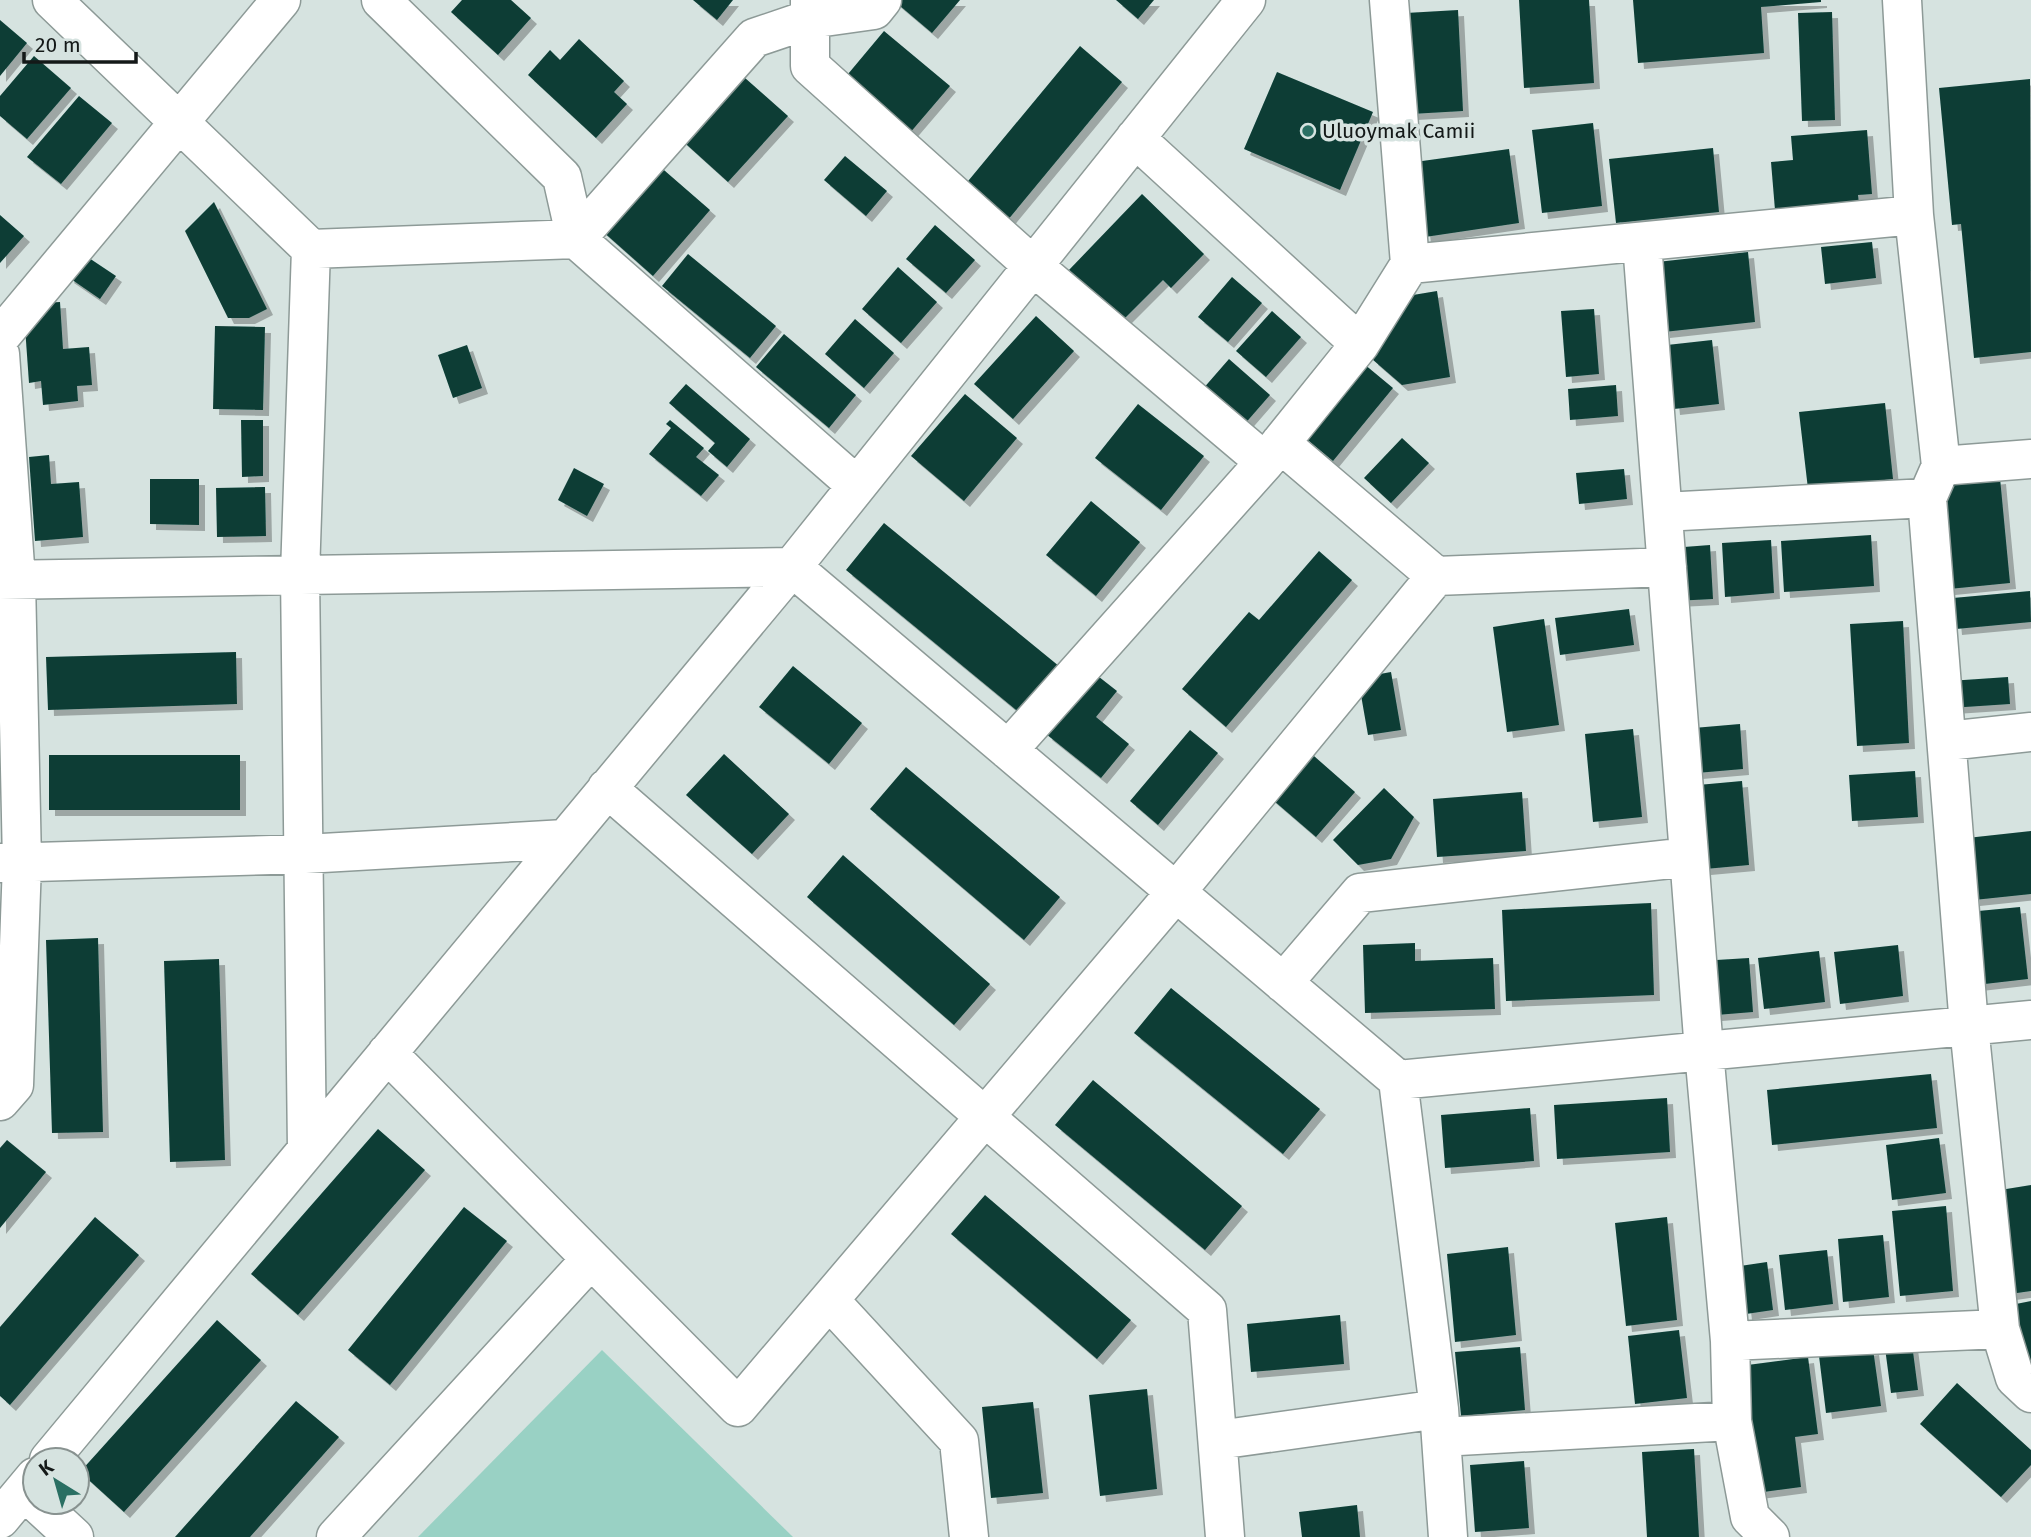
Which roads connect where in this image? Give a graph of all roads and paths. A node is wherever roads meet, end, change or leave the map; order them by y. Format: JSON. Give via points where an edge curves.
{"nodes":[{"id":1,"x":52,"y":0,"type":"edge"},
{"id":2,"x":281,"y":0,"type":"edge"},
{"id":3,"x":381,"y":0,"type":"edge"},
{"id":4,"x":882,"y":0,"type":"edge"},
{"id":5,"x":1245,"y":0,"type":"edge"},
{"id":6,"x":1389,"y":0,"type":"edge"},
{"id":7,"x":1902,"y":0,"type":"edge"},
{"id":8,"x":810,"y":9,"type":"edge"},
{"id":9,"x":178,"y":124,"type":"junction"},
{"id":10,"x":1135,"y":138,"type":"junction"},
{"id":11,"x":1914,"y":215,"type":"junction"},
{"id":12,"x":576,"y":239,"type":"junction"},
{"id":13,"x":1642,"y":243,"type":"junction"},
{"id":14,"x":311,"y":249,"type":"junction"},
{"id":15,"x":1410,"y":264,"type":"junction"},
{"id":16,"x":1033,"y":266,"type":"junction"},
{"id":17,"x":0,"y":337,"type":"edge"},
{"id":18,"x":1360,"y":344,"type":"junction"},
{"id":19,"x":0,"y":354,"type":"edge"},
{"id":20,"x":1272,"y":452,"type":"junction"},
{"id":21,"x":2031,"y":459,"type":"edge"},
{"id":22,"x":1934,"y":482,"type":"junction"},
{"id":23,"x":856,"y":485,"type":"junction"},
{"id":24,"x":1663,"y":512,"type":"junction"},
{"id":25,"x":792,"y":566,"type":"junction"},
{"id":26,"x":1667,"y":567,"type":"junction"},
{"id":27,"x":300,"y":575,"type":"junction"},
{"id":28,"x":1436,"y":576,"type":"junction"},
{"id":29,"x":8,"y":580,"type":"edge"},
{"id":30,"x":2031,"y":732,"type":"edge"},
{"id":31,"x":1947,"y":741,"type":"junction"},
{"id":32,"x":1008,"y":750,"type":"junction"},
{"id":33,"x":607,"y":788,"type":"junction"},
{"id":34,"x":565,"y":839,"type":"junction"},
{"id":35,"x":306,"y":854,"type":"junction"},
{"id":36,"x":1689,"y":857,"type":"junction"},
{"id":37,"x":11,"y":863,"type":"edge"},
{"id":38,"x":1176,"y":892,"type":"junction"},
{"id":39,"x":1283,"y":983,"type":"junction"},
{"id":40,"x":2031,"y":1020,"type":"edge"},
{"id":41,"x":1969,"y":1026,"type":"junction"},
{"id":42,"x":1704,"y":1051,"type":"junction"},
{"id":43,"x":387,"y":1053,"type":"junction"},
{"id":44,"x":1398,"y":1080,"type":"junction"},
{"id":45,"x":0,"y":1101,"type":"edge"},
{"id":46,"x":985,"y":1116,"type":"junction"},
{"id":47,"x":307,"y":1150,"type":"junction"},
{"id":48,"x":591,"y":1259,"type":"junction"},
{"id":49,"x":829,"y":1300,"type":"junction"},
{"id":50,"x":2000,"y":1329,"type":"junction"},
{"id":51,"x":1730,"y":1341,"type":"junction"},
{"id":52,"x":2031,"y":1393,"type":"edge"},
{"id":53,"x":1732,"y":1421,"type":"junction"},
{"id":54,"x":1440,"y":1423,"type":"junction"},
{"id":55,"x":1217,"y":1440,"type":"junction"},
{"id":56,"x":61,"y":1446,"type":"edge"},
{"id":57,"x":49,"y":1516,"type":"edge"},
{"id":58,"x":74,"y":1537,"type":"edge"},
{"id":59,"x":336,"y":1537,"type":"edge"},
{"id":60,"x":969,"y":1537,"type":"edge"},
{"id":61,"x":1225,"y":1537,"type":"edge"},
{"id":62,"x":1448,"y":1537,"type":"edge"},
{"id":63,"x":1770,"y":1537,"type":"edge"}],
"edges":[{"from":1,"to":9,"type":"street"},
{"from":2,"to":9,"type":"street"},
{"from":3,"to":12,"type":"street","via":[[562,177]]},
{"from":4,"to":8,"type":"street","via":[[874,10]]},
{"from":5,"to":10,"type":"street"},
{"from":6,"to":15,"type":"street"},
{"from":7,"to":11,"type":"street"},
{"from":8,"to":12,"type":"street","via":[[754,38]]},
{"from":8,"to":16,"type":"street","via":[[810,66]]},
{"from":9,"to":14,"type":"street"},
{"from":9,"to":17,"type":"street"},
{"from":10,"to":16,"type":"street"},
{"from":10,"to":18,"type":"street"},
{"from":11,"to":13,"type":"street"},
{"from":11,"to":22,"type":"street"},
{"from":12,"to":14,"type":"street"},
{"from":12,"to":23,"type":"street"},
{"from":13,"to":15,"type":"street"},
{"from":13,"to":24,"type":"street"},
{"from":14,"to":27,"type":"street"},
{"from":15,"to":18,"type":"street"},
{"from":16,"to":20,"type":"street"},
{"from":16,"to":23,"type":"street"},
{"from":18,"to":20,"type":"street"},
{"from":19,"to":29,"type":"street"},
{"from":20,"to":28,"type":"street"},
{"from":20,"to":32,"type":"street"},
{"from":21,"to":22,"type":"street"},
{"from":22,"to":24,"type":"street"},
{"from":22,"to":31,"type":"street"},
{"from":23,"to":25,"type":"street"},
{"from":24,"to":26,"type":"street"},
{"from":25,"to":27,"type":"street"},
{"from":25,"to":32,"type":"street"},
{"from":25,"to":33,"type":"street"},
{"from":26,"to":28,"type":"street"},
{"from":26,"to":36,"type":"street"},
{"from":27,"to":29,"type":"street"},
{"from":27,"to":35,"type":"street"},
{"from":28,"to":38,"type":"street"},
{"from":29,"to":37,"type":"street"},
{"from":30,"to":31,"type":"street"},
{"from":31,"to":41,"type":"street"},
{"from":32,"to":38,"type":"street"},
{"from":33,"to":34,"type":"street"},
{"from":33,"to":46,"type":"street"},
{"from":34,"to":35,"type":"street"},
{"from":34,"to":43,"type":"street"},
{"from":35,"to":37,"type":"street"},
{"from":35,"to":47,"type":"street"},
{"from":36,"to":39,"type":"street","via":[[1360,893]]},
{"from":36,"to":42,"type":"street"},
{"from":37,"to":45,"type":"street","via":[[14,1085]]},
{"from":38,"to":39,"type":"street"},
{"from":38,"to":46,"type":"street"},
{"from":39,"to":44,"type":"street"},
{"from":40,"to":41,"type":"street"},
{"from":41,"to":42,"type":"street"},
{"from":41,"to":50,"type":"street"},
{"from":42,"to":44,"type":"street"},
{"from":42,"to":51,"type":"street"},
{"from":43,"to":47,"type":"street"},
{"from":43,"to":48,"type":"street"},
{"from":44,"to":54,"type":"street"},
{"from":46,"to":49,"type":"street"},
{"from":46,"to":55,"type":"street","via":[[1207,1310]]},
{"from":47,"to":56,"type":"street"},
{"from":48,"to":49,"type":"street","via":[[738,1407]]},
{"from":48,"to":59,"type":"street"},
{"from":49,"to":60,"type":"street","via":[[959,1441]]},
{"from":50,"to":51,"type":"street"},
{"from":50,"to":52,"type":"street","via":[[2015,1378]]},
{"from":51,"to":53,"type":"street"},
{"from":53,"to":54,"type":"street"},
{"from":53,"to":63,"type":"street","via":[[1750,1517]]},
{"from":54,"to":55,"type":"street"},
{"from":54,"to":62,"type":"street"},
{"from":55,"to":61,"type":"street"},
{"from":57,"to":58,"type":"street"}]}
